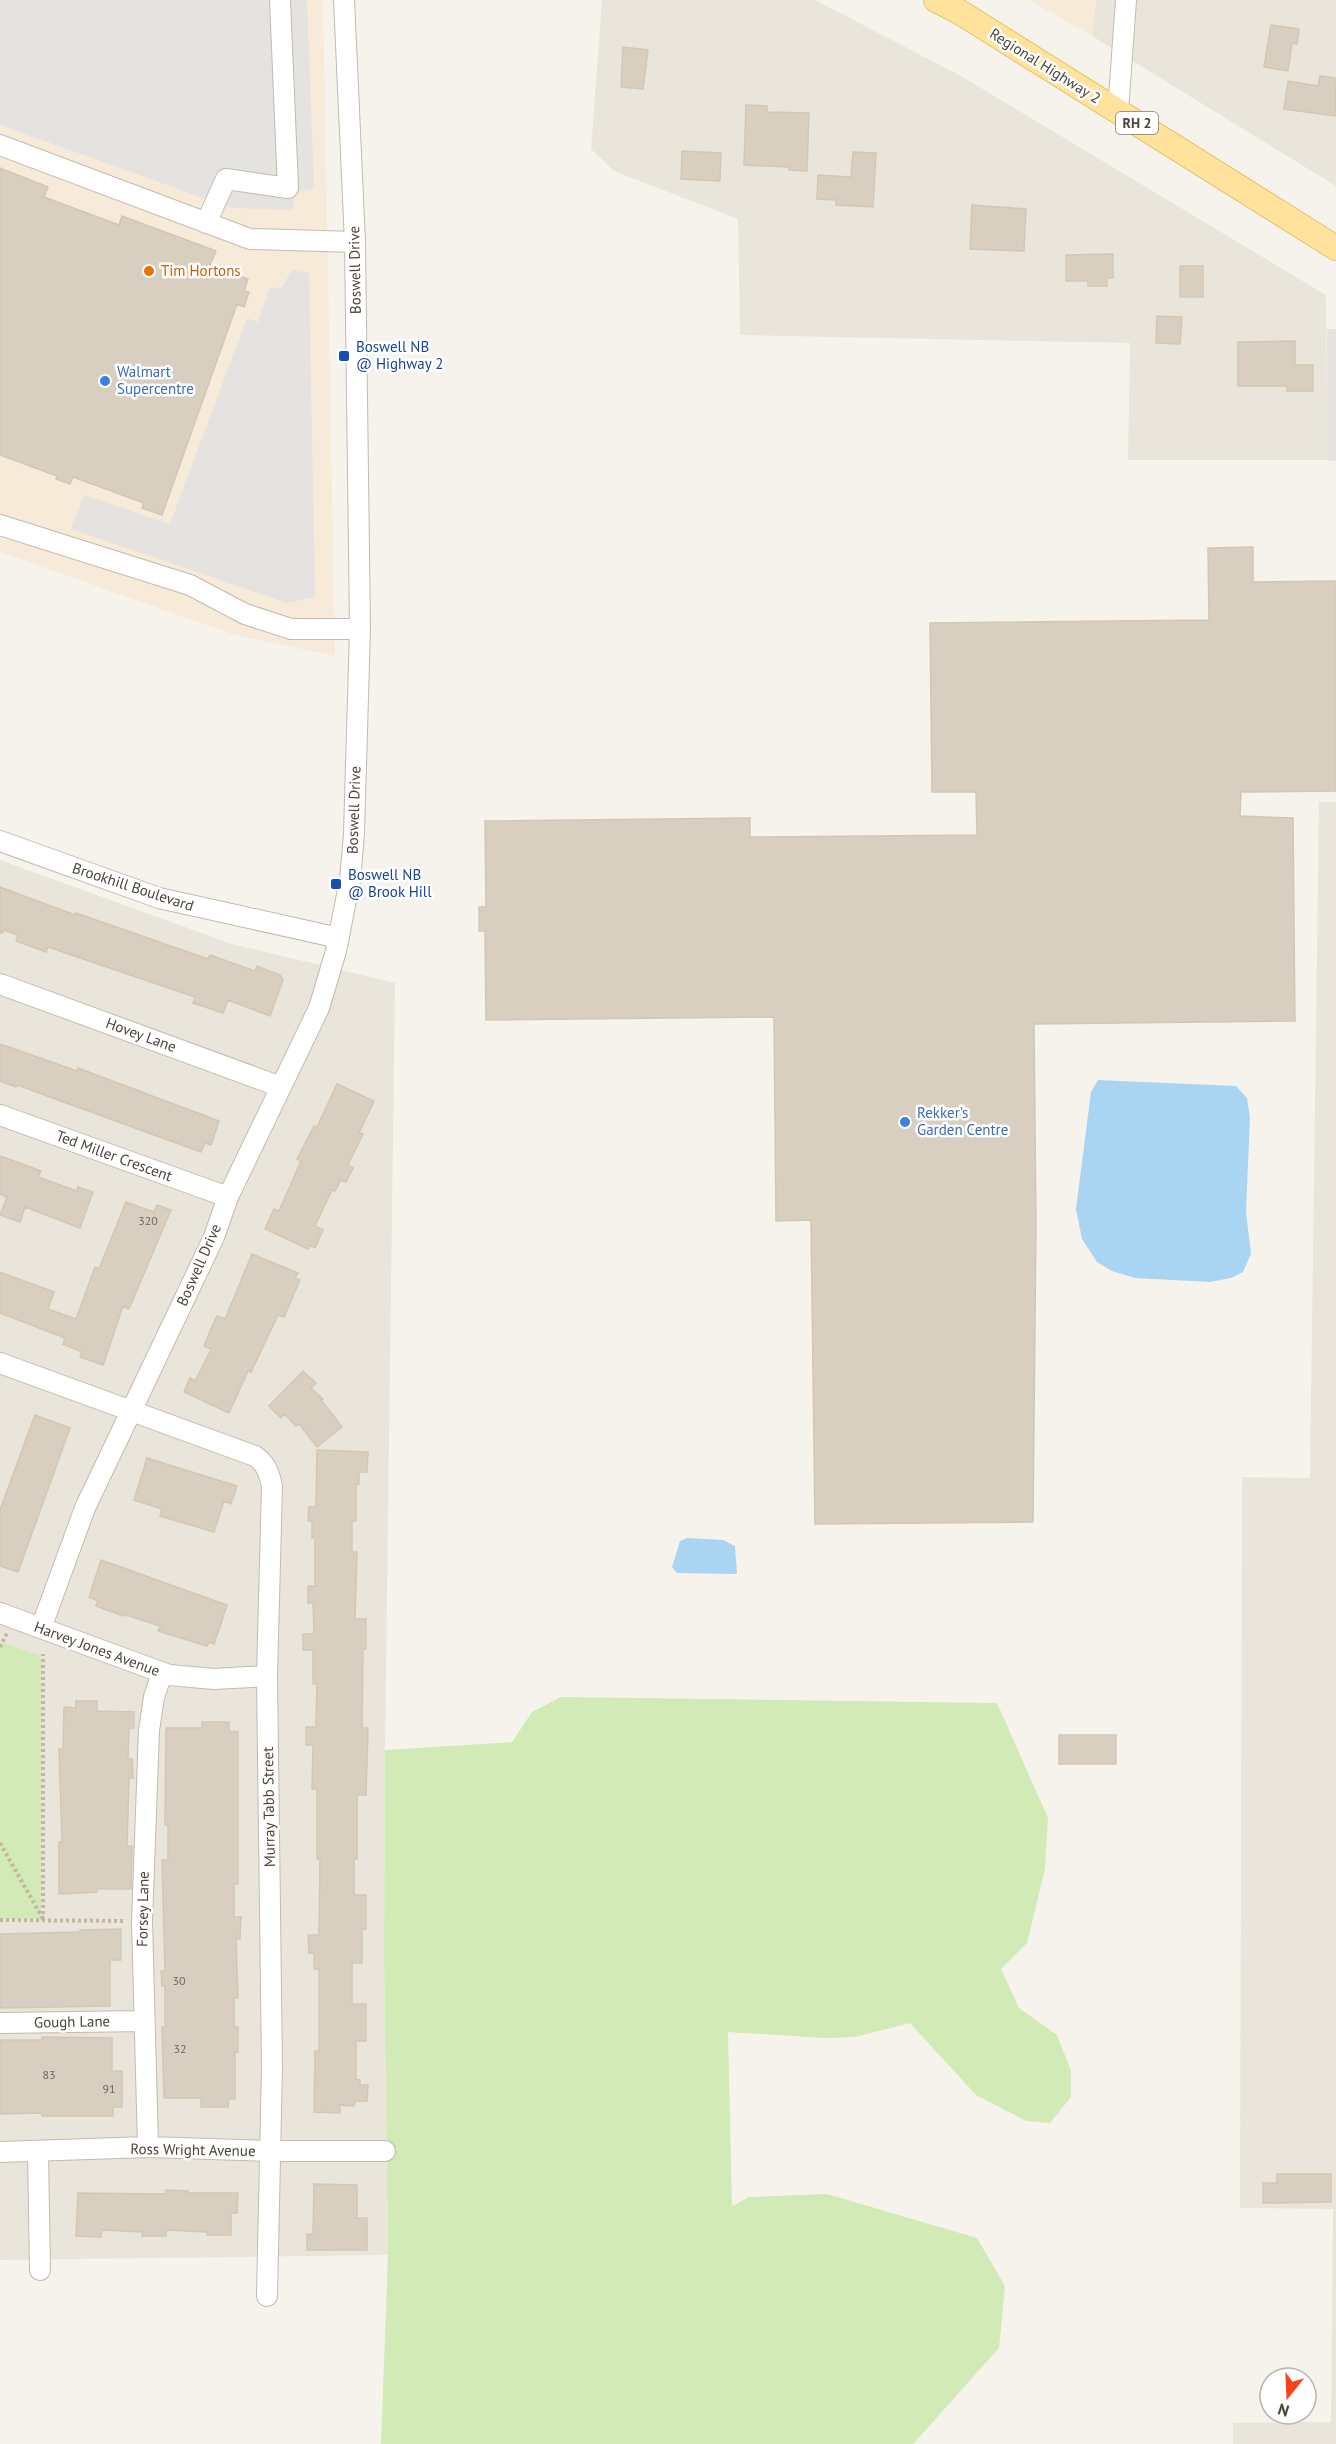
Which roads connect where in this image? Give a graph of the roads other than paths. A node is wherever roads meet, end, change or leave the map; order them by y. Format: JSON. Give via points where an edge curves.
{"nodes":[{"id":1,"x":280,"y":0,"type":"edge"},
{"id":2,"x":344,"y":0,"type":"edge"},
{"id":3,"x":936,"y":0,"type":"edge"},
{"id":4,"x":1126,"y":0,"type":"edge"},
{"id":5,"x":1118,"y":111,"type":"junction"},
{"id":6,"x":0,"y":145,"type":"edge"},
{"id":7,"x":206,"y":223,"type":"junction"},
{"id":8,"x":355,"y":242,"type":"junction"},
{"id":9,"x":1336,"y":248,"type":"edge"},
{"id":10,"x":0,"y":525,"type":"edge"},
{"id":11,"x":360,"y":629,"type":"junction"},
{"id":12,"x":0,"y":841,"type":"edge"},
{"id":13,"x":339,"y":938,"type":"junction"},
{"id":14,"x":0,"y":984,"type":"edge"},
{"id":15,"x":281,"y":1086,"type":"junction"},
{"id":16,"x":0,"y":1115,"type":"edge"},
{"id":17,"x":228,"y":1197,"type":"junction"},
{"id":18,"x":0,"y":1363,"type":"edge"},
{"id":19,"x":132,"y":1411,"type":"junction"},
{"id":20,"x":0,"y":1613,"type":"edge"},
{"id":21,"x":41,"y":1628,"type":"junction"},
{"id":22,"x":162,"y":1673,"type":"junction"},
{"id":23,"x":267,"y":1676,"type":"junction"},
{"id":24,"x":144,"y":2020,"type":"junction"},
{"id":25,"x":0,"y":2023,"type":"edge"},
{"id":26,"x":148,"y":2147,"type":"junction"},
{"id":27,"x":271,"y":2151,"type":"junction"},
{"id":28,"x":385,"y":2151,"type":"dead end"},
{"id":29,"x":0,"y":2152,"type":"edge"},
{"id":30,"x":38,"y":2152,"type":"junction"},
{"id":31,"x":40,"y":2270,"type":"dead end"},
{"id":32,"x":267,"y":2296,"type":"dead end"}],
"edges":[{"from":1,"to":7,"type":"street","via":[[288,188],[226,179]]},
{"from":2,"to":8,"type":"street","name":"Boswell Drive"},
{"from":3,"to":5,"type":"main road","name":"Regional Highway 2","number":"RH 2"},
{"from":4,"to":5,"type":"street"},
{"from":5,"to":9,"type":"main road","name":"Regional Highway 2","number":"RH 2"},
{"from":6,"to":7,"type":"street"},
{"from":7,"to":8,"type":"street","via":[[250,239]]},
{"from":8,"to":11,"type":"street","name":"Boswell Drive"},
{"from":10,"to":11,"type":"street","via":[[190,585],[245,614],[291,629]]},
{"from":11,"to":13,"type":"street","name":"Boswell Drive","via":[[354,834]]},
{"from":12,"to":13,"type":"street","name":"Brookhill Boulevard","via":[[159,898]]},
{"from":13,"to":15,"type":"street","name":"Boswell Drive","via":[[319,1008]]},
{"from":14,"to":15,"type":"street","name":"Hovey Lane"},
{"from":15,"to":17,"type":"street","name":"Boswell Drive"},
{"from":16,"to":17,"type":"street","name":"Ted Miller Crescent"},
{"from":17,"to":19,"type":"street","name":"Boswell Drive","via":[[214,1237]]},
{"from":18,"to":19,"type":"street"},
{"from":19,"to":21,"type":"street","name":"Boswell Drive","via":[[81,1516]]},
{"from":19,"to":23,"type":"street","name":"Murray Tabb Street","via":[[255,1456],[269,1473],[272,1486]]},
{"from":20,"to":21,"type":"street","name":"Harvey Jones Avenue"},
{"from":21,"to":22,"type":"street","name":"Harvey Jones Avenue"},
{"from":22,"to":23,"type":"street","name":"Harvey Jones Avenue","via":[[214,1679]]},
{"from":22,"to":24,"type":"street","name":"Forsey Lane","via":[[149,1730],[142,1921]]},
{"from":23,"to":27,"type":"street","name":"Murray Tabb Street"},
{"from":24,"to":25,"type":"street","name":"Gough Lane"},
{"from":24,"to":26,"type":"street","name":"Forsey Lane"},
{"from":26,"to":27,"type":"street","name":"Ross Wright Avenue"},
{"from":26,"to":30,"type":"street","name":"Ross Wright Avenue"},
{"from":27,"to":28,"type":"street","name":"Ross Wright Avenue"},
{"from":27,"to":32,"type":"street","name":"Murray Tabb Street"},
{"from":29,"to":30,"type":"street","name":"Ross Wright Avenue"},
{"from":30,"to":31,"type":"street"}]}
